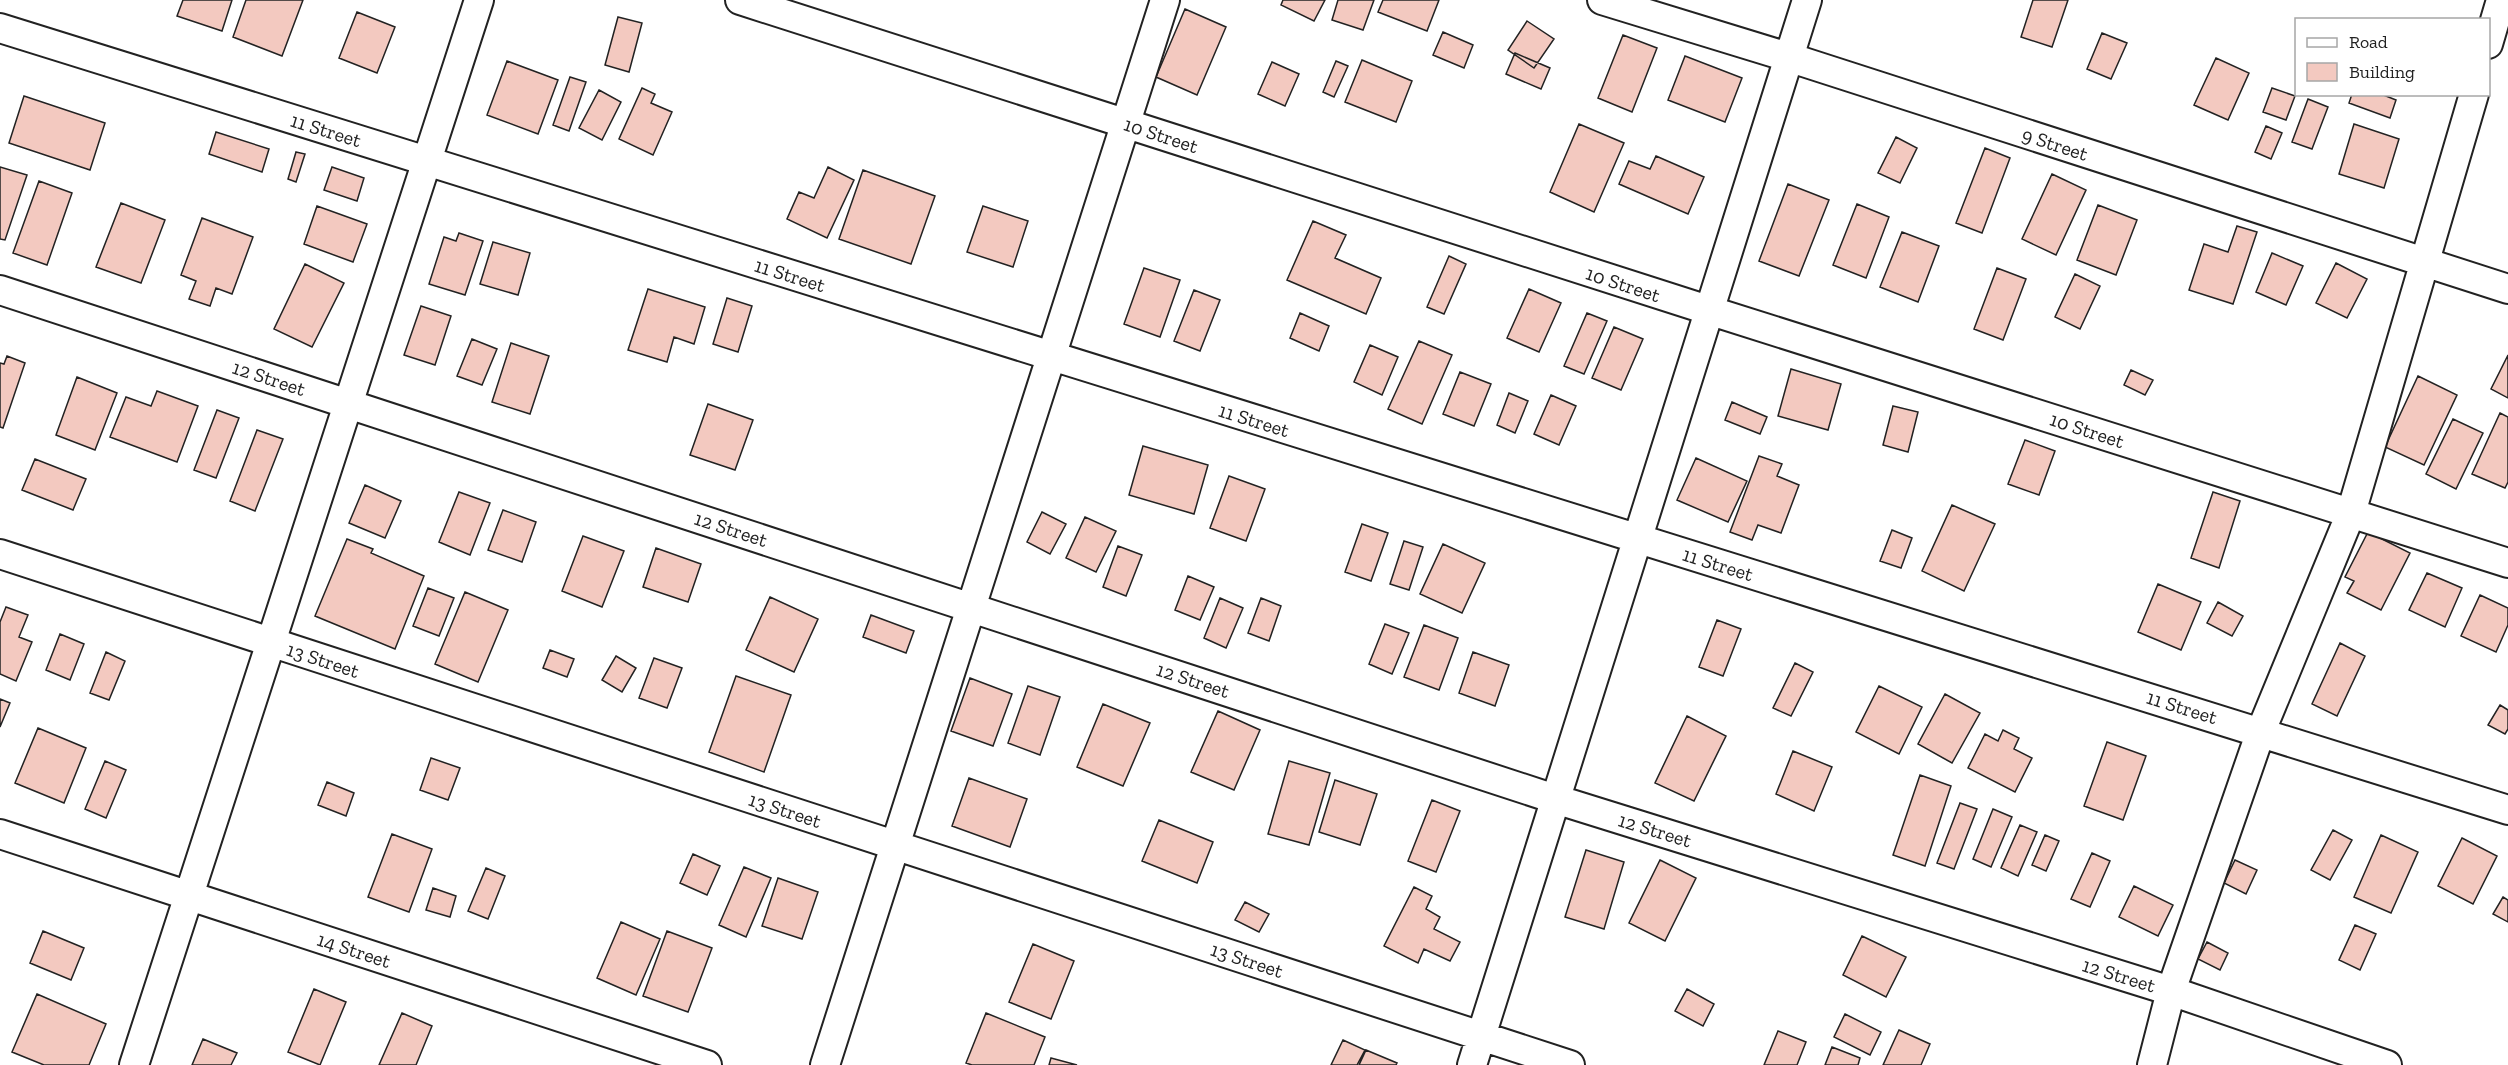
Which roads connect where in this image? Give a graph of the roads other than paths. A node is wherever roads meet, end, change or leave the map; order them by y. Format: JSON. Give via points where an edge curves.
{"nodes":[{"id":1,"x":479,"y":0,"type":"edge"},
{"id":2,"x":740,"y":0,"type":"edge"},
{"id":3,"x":1166,"y":0,"type":"edge"},
{"id":4,"x":1602,"y":0,"type":"edge"},
{"id":5,"x":1807,"y":0,"type":"edge"},
{"id":6,"x":2502,"y":1,"type":"edge"},
{"id":7,"x":0,"y":28,"type":"edge"},
{"id":8,"x":2490,"y":38,"type":"edge"},
{"id":9,"x":1788,"y":57,"type":"junction"},
{"id":10,"x":2473,"y":96,"type":"edge"},
{"id":11,"x":1126,"y":124,"type":"junction"},
{"id":12,"x":427,"y":161,"type":"junction"},
{"id":13,"x":2424,"y":263,"type":"junction"},
{"id":14,"x":2508,"y":289,"type":"edge"},
{"id":15,"x":0,"y":290,"type":"edge"},
{"id":16,"x":1708,"y":310,"type":"junction"},
{"id":17,"x":1052,"y":357,"type":"junction"},
{"id":18,"x":348,"y":404,"type":"junction"},
{"id":19,"x":2351,"y":513,"type":"junction"},
{"id":20,"x":1636,"y":539,"type":"junction"},
{"id":21,"x":0,"y":554,"type":"edge"},
{"id":22,"x":2508,"y":563,"type":"edge"},
{"id":23,"x":971,"y":608,"type":"junction"},
{"id":24,"x":271,"y":643,"type":"junction"},
{"id":25,"x":2261,"y":731,"type":"junction"},
{"id":26,"x":1555,"y":799,"type":"junction"},
{"id":27,"x":2508,"y":810,"type":"edge"},
{"id":28,"x":0,"y":834,"type":"edge"},
{"id":29,"x":895,"y":846,"type":"junction"},
{"id":30,"x":189,"y":896,"type":"junction"},
{"id":31,"x":2171,"y":991,"type":"junction"},
{"id":32,"x":1481,"y":1036,"type":"junction"},
{"id":33,"x":134,"y":1065,"type":"edge"},
{"id":34,"x":707,"y":1065,"type":"edge"},
{"id":35,"x":825,"y":1065,"type":"edge"},
{"id":36,"x":1472,"y":1065,"type":"edge"},
{"id":37,"x":1570,"y":1065,"type":"edge"},
{"id":38,"x":2152,"y":1065,"type":"edge"},
{"id":39,"x":2387,"y":1065,"type":"edge"}],
"edges":[{"from":1,"to":12,"type":"street"},
{"from":2,"to":11,"type":"street","name":"10 Street"},
{"from":3,"to":11,"type":"street"},
{"from":4,"to":9,"type":"street","name":"9 Street"},
{"from":5,"to":9,"type":"street"},
{"from":6,"to":8,"type":"street"},
{"from":7,"to":12,"type":"street","name":"11 Street"},
{"from":9,"to":13,"type":"street","name":"9 Street"},
{"from":9,"to":16,"type":"street"},
{"from":10,"to":13,"type":"street"},
{"from":11,"to":16,"type":"street","name":"10 Street"},
{"from":11,"to":17,"type":"street"},
{"from":12,"to":17,"type":"street","name":"11 Street"},
{"from":12,"to":18,"type":"street"},
{"from":13,"to":14,"type":"street","name":"9 Street"},
{"from":13,"to":19,"type":"street"},
{"from":15,"to":18,"type":"street","name":"12 Street"},
{"from":16,"to":19,"type":"street","name":"10 Street"},
{"from":16,"to":20,"type":"street"},
{"from":17,"to":20,"type":"street","name":"11 Street"},
{"from":17,"to":23,"type":"street"},
{"from":18,"to":23,"type":"street","name":"12 Street"},
{"from":18,"to":24,"type":"street"},
{"from":19,"to":22,"type":"street","name":"10 Street"},
{"from":19,"to":25,"type":"street"},
{"from":20,"to":25,"type":"street","name":"11 Street"},
{"from":20,"to":26,"type":"street"},
{"from":21,"to":24,"type":"street","name":"13 Street"},
{"from":23,"to":26,"type":"street","name":"12 Street"},
{"from":23,"to":29,"type":"street"},
{"from":24,"to":29,"type":"street","name":"13 Street"},
{"from":24,"to":30,"type":"street"},
{"from":25,"to":27,"type":"street","name":"11 Street"},
{"from":25,"to":31,"type":"street"},
{"from":26,"to":31,"type":"street","name":"12 Street"},
{"from":26,"to":32,"type":"street"},
{"from":28,"to":30,"type":"street","name":"14 Street"},
{"from":29,"to":32,"type":"street","name":"13 Street"},
{"from":29,"to":35,"type":"street"},
{"from":30,"to":33,"type":"street"},
{"from":30,"to":34,"type":"street","name":"14 Street"},
{"from":31,"to":38,"type":"street"},
{"from":31,"to":39,"type":"street","name":"12 Street"},
{"from":32,"to":36,"type":"street"},
{"from":32,"to":37,"type":"street","name":"13 Street"}]}
